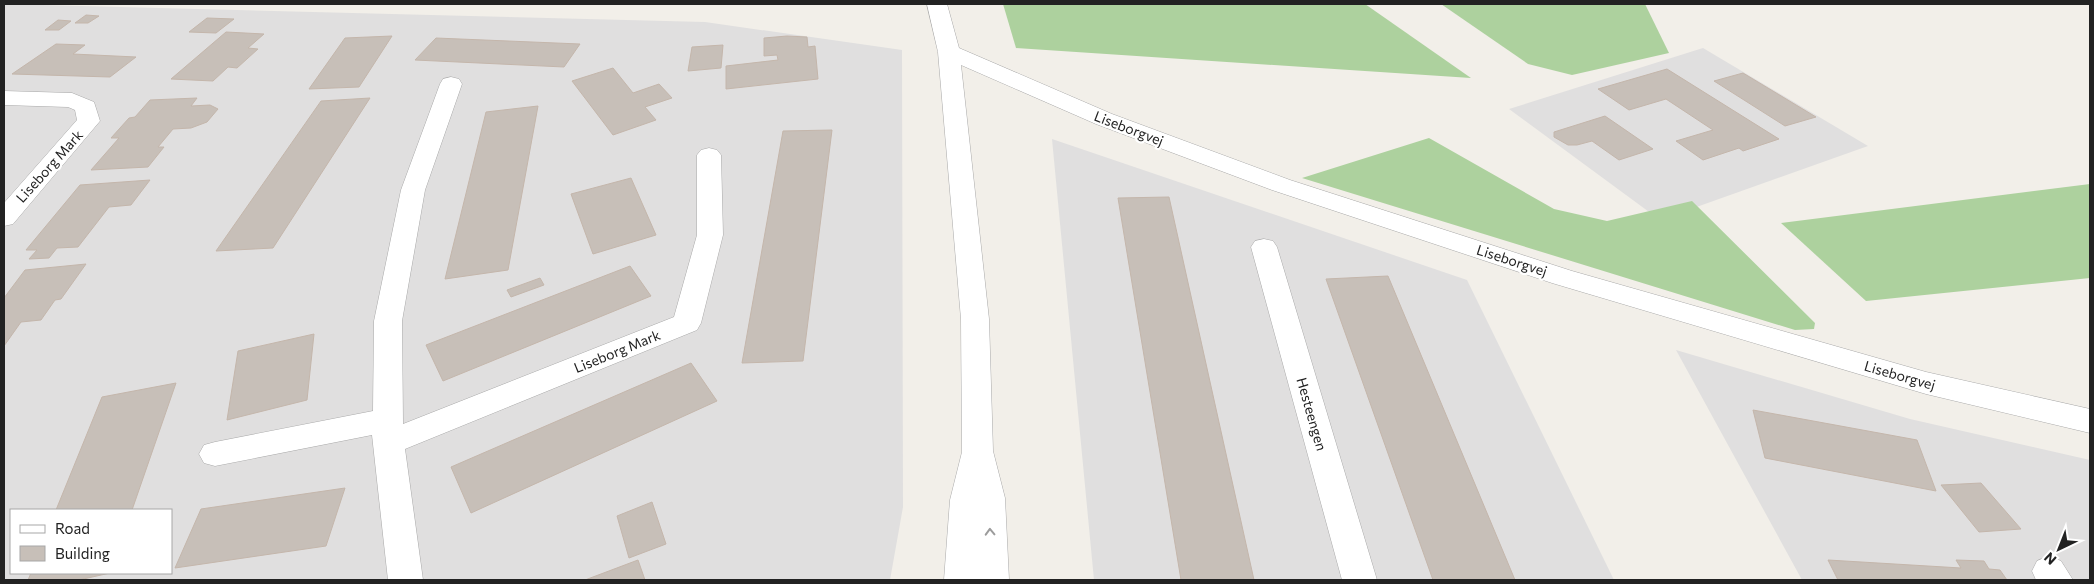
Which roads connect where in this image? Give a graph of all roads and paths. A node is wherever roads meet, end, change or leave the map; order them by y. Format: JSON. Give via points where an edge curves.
{"nodes":[{"id":1,"x":937,"y":4,"type":"edge"},
{"id":2,"x":949,"y":52,"type":"junction"},
{"id":3,"x":451,"y":84,"type":"dead end"},
{"id":4,"x":4,"y":98,"type":"edge"},
{"id":5,"x":709,"y":155,"type":"dead end"},
{"id":6,"x":4,"y":218,"type":"edge"},
{"id":7,"x":1264,"y":247,"type":"dead end"},
{"id":8,"x":2090,"y":421,"type":"edge"},
{"id":9,"x":388,"y":432,"type":"junction"},
{"id":10,"x":977,"y":451,"type":"junction"},
{"id":11,"x":215,"y":454,"type":"dead end"},
{"id":12,"x":405,"y":580,"type":"edge"},
{"id":13,"x":962,"y":580,"type":"edge"},
{"id":14,"x":991,"y":580,"type":"edge"},
{"id":15,"x":1360,"y":580,"type":"edge"}],
"edges":[{"from":1,"to":2,"type":"street"},
{"from":2,"to":8,"type":"street","name":"Liseborgvej","via":[[1104,119],[1280,185],[1562,277],[1926,383]]},
{"from":2,"to":10,"type":"street","via":[[975,319]]},
{"from":3,"to":9,"type":"street","via":[[413,190],[388,321]]},
{"from":4,"to":6,"type":"street","name":"Liseborg Mark","via":[[72,100],[86,107],[89,121]]},
{"from":5,"to":9,"type":"street","name":"Liseborg Mark","via":[[710,235],[687,323]]},
{"from":7,"to":15,"type":"street","name":"Hesteengen"},
{"from":9,"to":11,"type":"street","name":"Liseborg Mark"},
{"from":9,"to":12,"type":"street"},
{"from":10,"to":13,"type":"street","via":[[966,500]]},
{"from":14,"to":10,"type":"street","one_way":true,"via":[[989,498]]}]}
